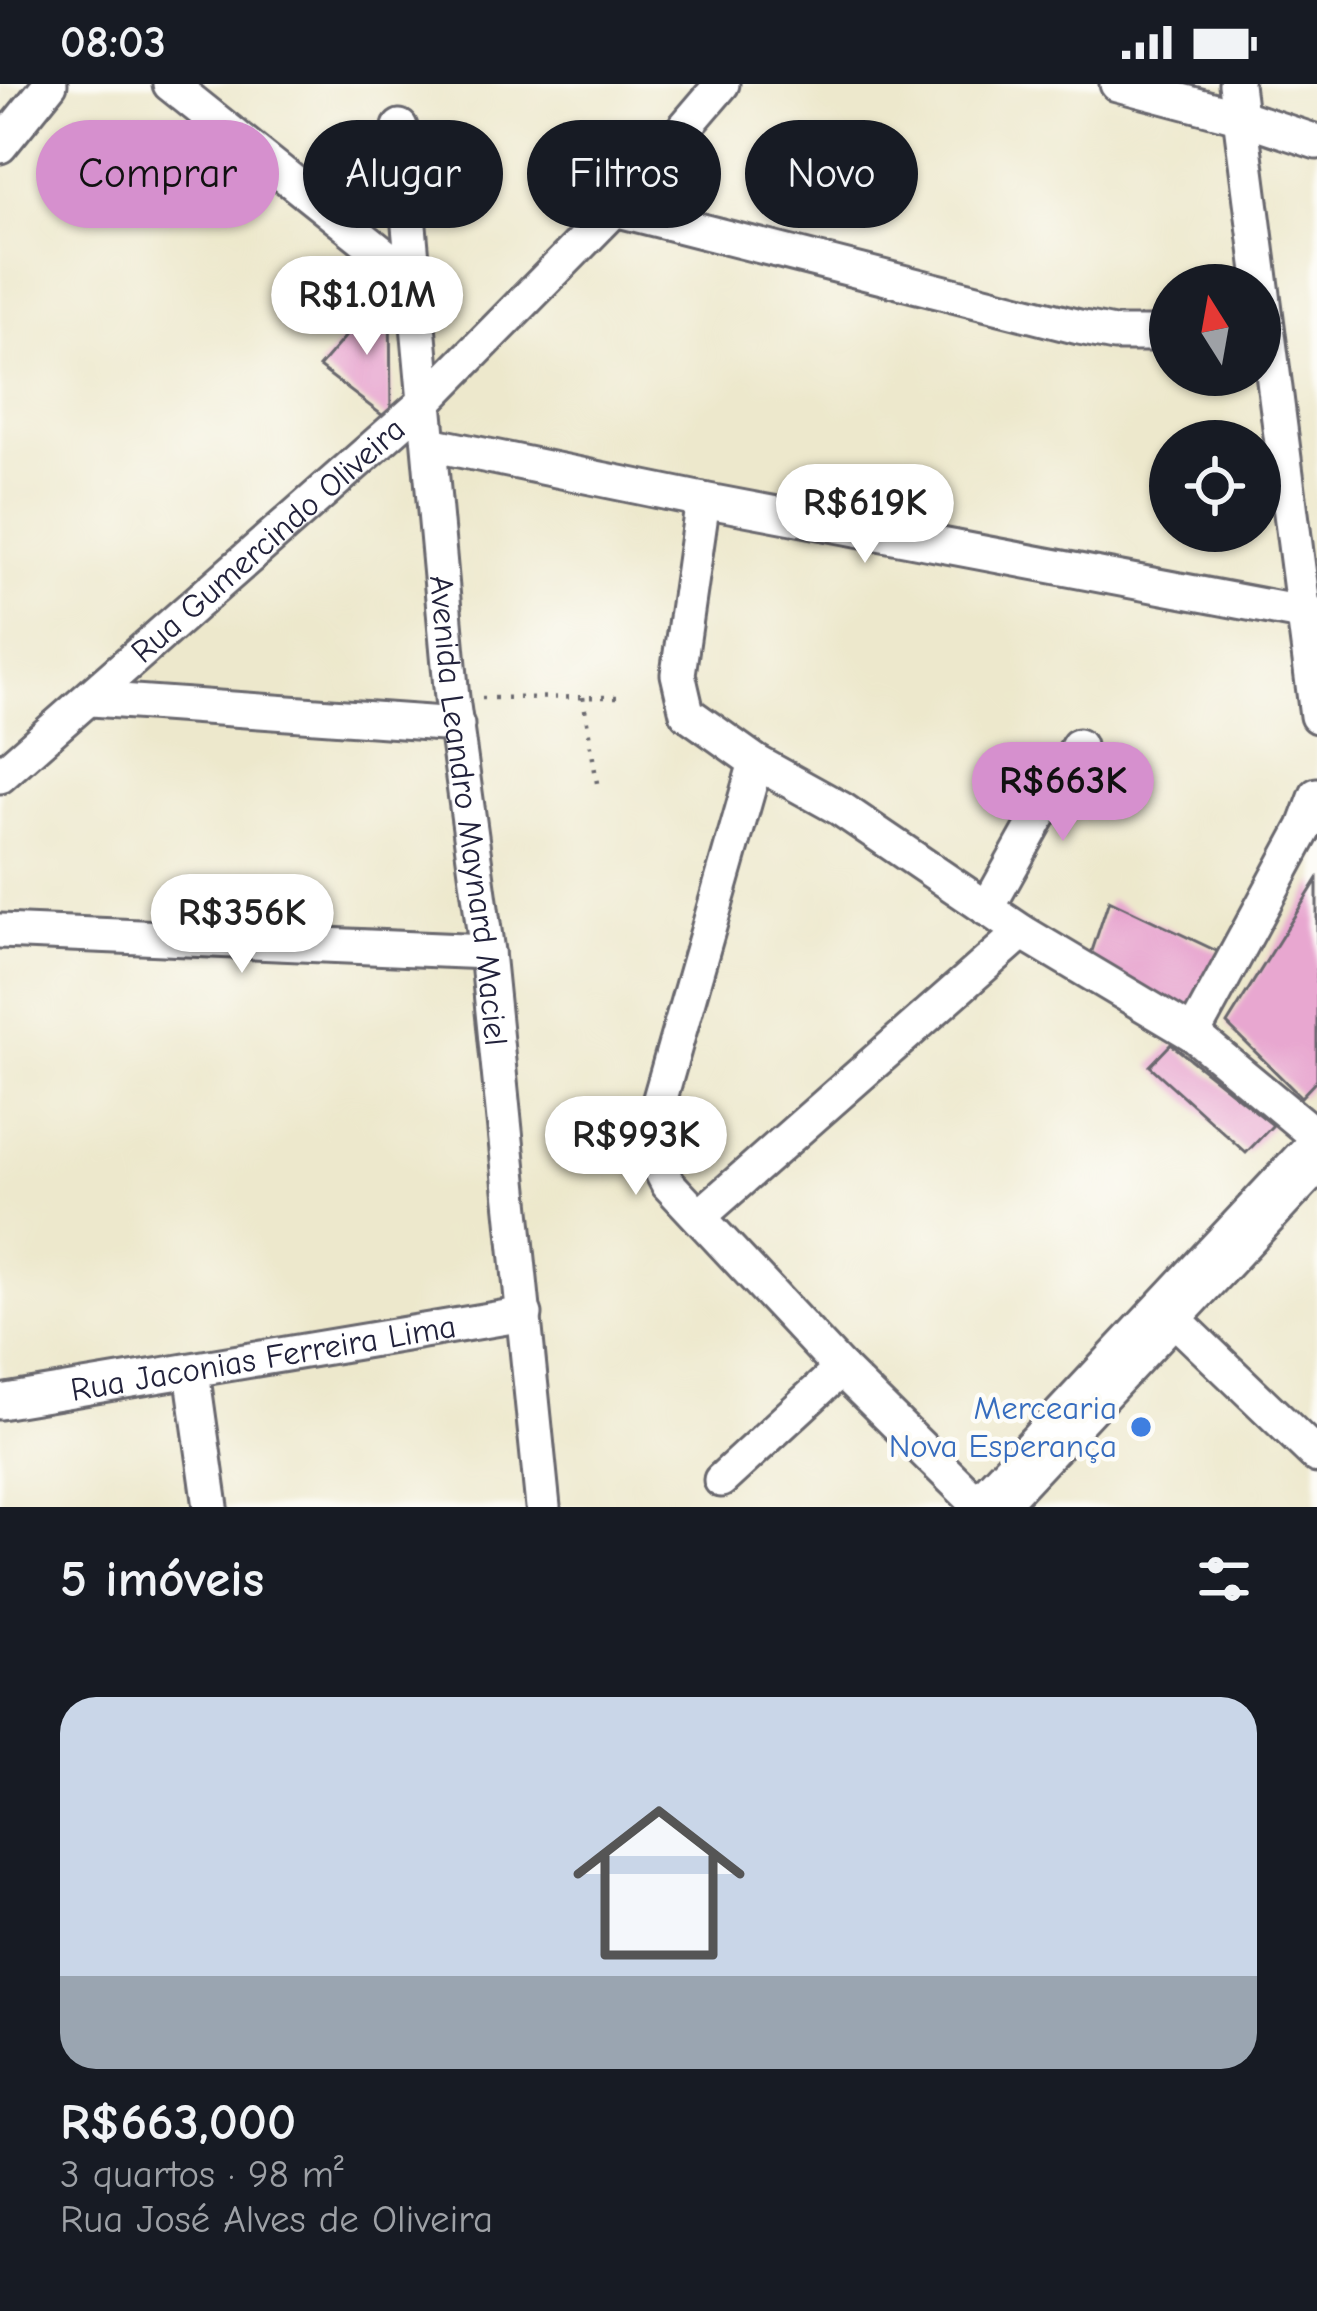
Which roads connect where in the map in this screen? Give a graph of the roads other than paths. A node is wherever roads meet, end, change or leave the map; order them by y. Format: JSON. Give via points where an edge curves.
{"nodes":[{"id":1,"x":50,"y":84,"type":"edge"},
{"id":2,"x":170,"y":84,"type":"edge"},
{"id":3,"x":722,"y":84,"type":"edge"},
{"id":4,"x":1118,"y":84,"type":"edge"},
{"id":5,"x":1239,"y":100,"type":"edge"},
{"id":6,"x":691,"y":120,"type":"edge"},
{"id":7,"x":1317,"y":142,"type":"edge"},
{"id":8,"x":0,"y":146,"type":"edge"},
{"id":9,"x":409,"y":228,"type":"edge"},
{"id":10,"x":595,"y":228,"type":"edge"},
{"id":11,"x":689,"y":228,"type":"edge"},
{"id":12,"x":1257,"y":264,"type":"edge"},
{"id":13,"x":414,"y":279,"type":"junction"},
{"id":14,"x":1149,"y":334,"type":"edge"},
{"id":15,"x":1276,"y":396,"type":"edge"},
{"id":16,"x":425,"y":401,"type":"junction"},
{"id":17,"x":430,"y":444,"type":"junction"},
{"id":18,"x":703,"y":500,"type":"junction"},
{"id":19,"x":1311,"y":615,"type":"edge"},
{"id":20,"x":92,"y":699,"type":"junction"},
{"id":21,"x":455,"y":711,"type":"junction"},
{"id":22,"x":1317,"y":716,"type":"edge"},
{"id":23,"x":1078,"y":746,"type":"dead end"},
{"id":24,"x":756,"y":762,"type":"junction"},
{"id":25,"x":0,"y":776,"type":"edge"},
{"id":26,"x":1317,"y":795,"type":"edge"},
{"id":27,"x":987,"y":909,"type":"junction"},
{"id":28,"x":0,"y":932,"type":"edge"},
{"id":29,"x":1022,"y":932,"type":"junction"},
{"id":30,"x":487,"y":952,"type":"junction"},
{"id":31,"x":1192,"y":1034,"type":"junction"},
{"id":32,"x":1317,"y":1137,"type":"edge"},
{"id":33,"x":1317,"y":1153,"type":"edge"},
{"id":34,"x":700,"y":1216,"type":"junction"},
{"id":35,"x":1169,"y":1314,"type":"junction"},
{"id":36,"x":525,"y":1315,"type":"junction"},
{"id":37,"x":841,"y":1370,"type":"junction"},
{"id":38,"x":192,"y":1371,"type":"junction"},
{"id":39,"x":0,"y":1402,"type":"edge"},
{"id":40,"x":1317,"y":1456,"type":"edge"},
{"id":41,"x":722,"y":1480,"type":"dead end"},
{"id":42,"x":211,"y":1507,"type":"edge"},
{"id":43,"x":543,"y":1507,"type":"edge"},
{"id":44,"x":984,"y":1507,"type":"edge"}],
"edges":[{"from":1,"to":8,"type":"street"},
{"from":2,"to":13,"type":"street"},
{"from":3,"to":6,"type":"street","name":"Rua Gumercindo Oliveira"},
{"from":4,"to":5,"type":"street"},
{"from":5,"to":7,"type":"street"},
{"from":5,"to":12,"type":"street"},
{"from":9,"to":13,"type":"street","name":"Avenida Leandro Maynard Maciel"},
{"from":10,"to":16,"type":"street","name":"Rua Gumercindo Oliveira"},
{"from":11,"to":14,"type":"street","via":[[1079,327]]},
{"from":13,"to":16,"type":"street","name":"Avenida Leandro Maynard Maciel"},
{"from":15,"to":19,"type":"street"},
{"from":16,"to":17,"type":"street","name":"Avenida Leandro Maynard Maciel"},
{"from":16,"to":20,"type":"street","name":"Rua Gumercindo Oliveira"},
{"from":17,"to":18,"type":"street"},
{"from":17,"to":21,"type":"street","name":"Avenida Leandro Maynard Maciel"},
{"from":18,"to":19,"type":"street"},
{"from":18,"to":24,"type":"street","via":[[680,693],[687,713]]},
{"from":19,"to":22,"type":"street"},
{"from":20,"to":21,"type":"street"},
{"from":20,"to":25,"type":"street","name":"Rua Gumercindo Oliveira"},
{"from":21,"to":30,"type":"street","name":"Avenida Leandro Maynard Maciel"},
{"from":23,"to":27,"type":"street"},
{"from":24,"to":27,"type":"street"},
{"from":24,"to":34,"type":"street","via":[[653,1137],[668,1184]]},
{"from":26,"to":31,"type":"street"},
{"from":27,"to":29,"type":"street"},
{"from":28,"to":30,"type":"street"},
{"from":29,"to":31,"type":"street"},
{"from":29,"to":34,"type":"street"},
{"from":30,"to":36,"type":"street","name":"Avenida Leandro Maynard Maciel"},
{"from":31,"to":32,"type":"street"},
{"from":33,"to":35,"type":"main road"},
{"from":34,"to":37,"type":"street"},
{"from":35,"to":40,"type":"street"},
{"from":35,"to":44,"type":"main road"},
{"from":36,"to":38,"type":"street","name":"Rua Jaconias Ferreira Lima"},
{"from":36,"to":43,"type":"street","name":"Avenida Leandro Maynard Maciel"},
{"from":37,"to":41,"type":"street"},
{"from":37,"to":44,"type":"street"},
{"from":38,"to":39,"type":"street","name":"Rua Jaconias Ferreira Lima"},
{"from":38,"to":42,"type":"street"}]}
